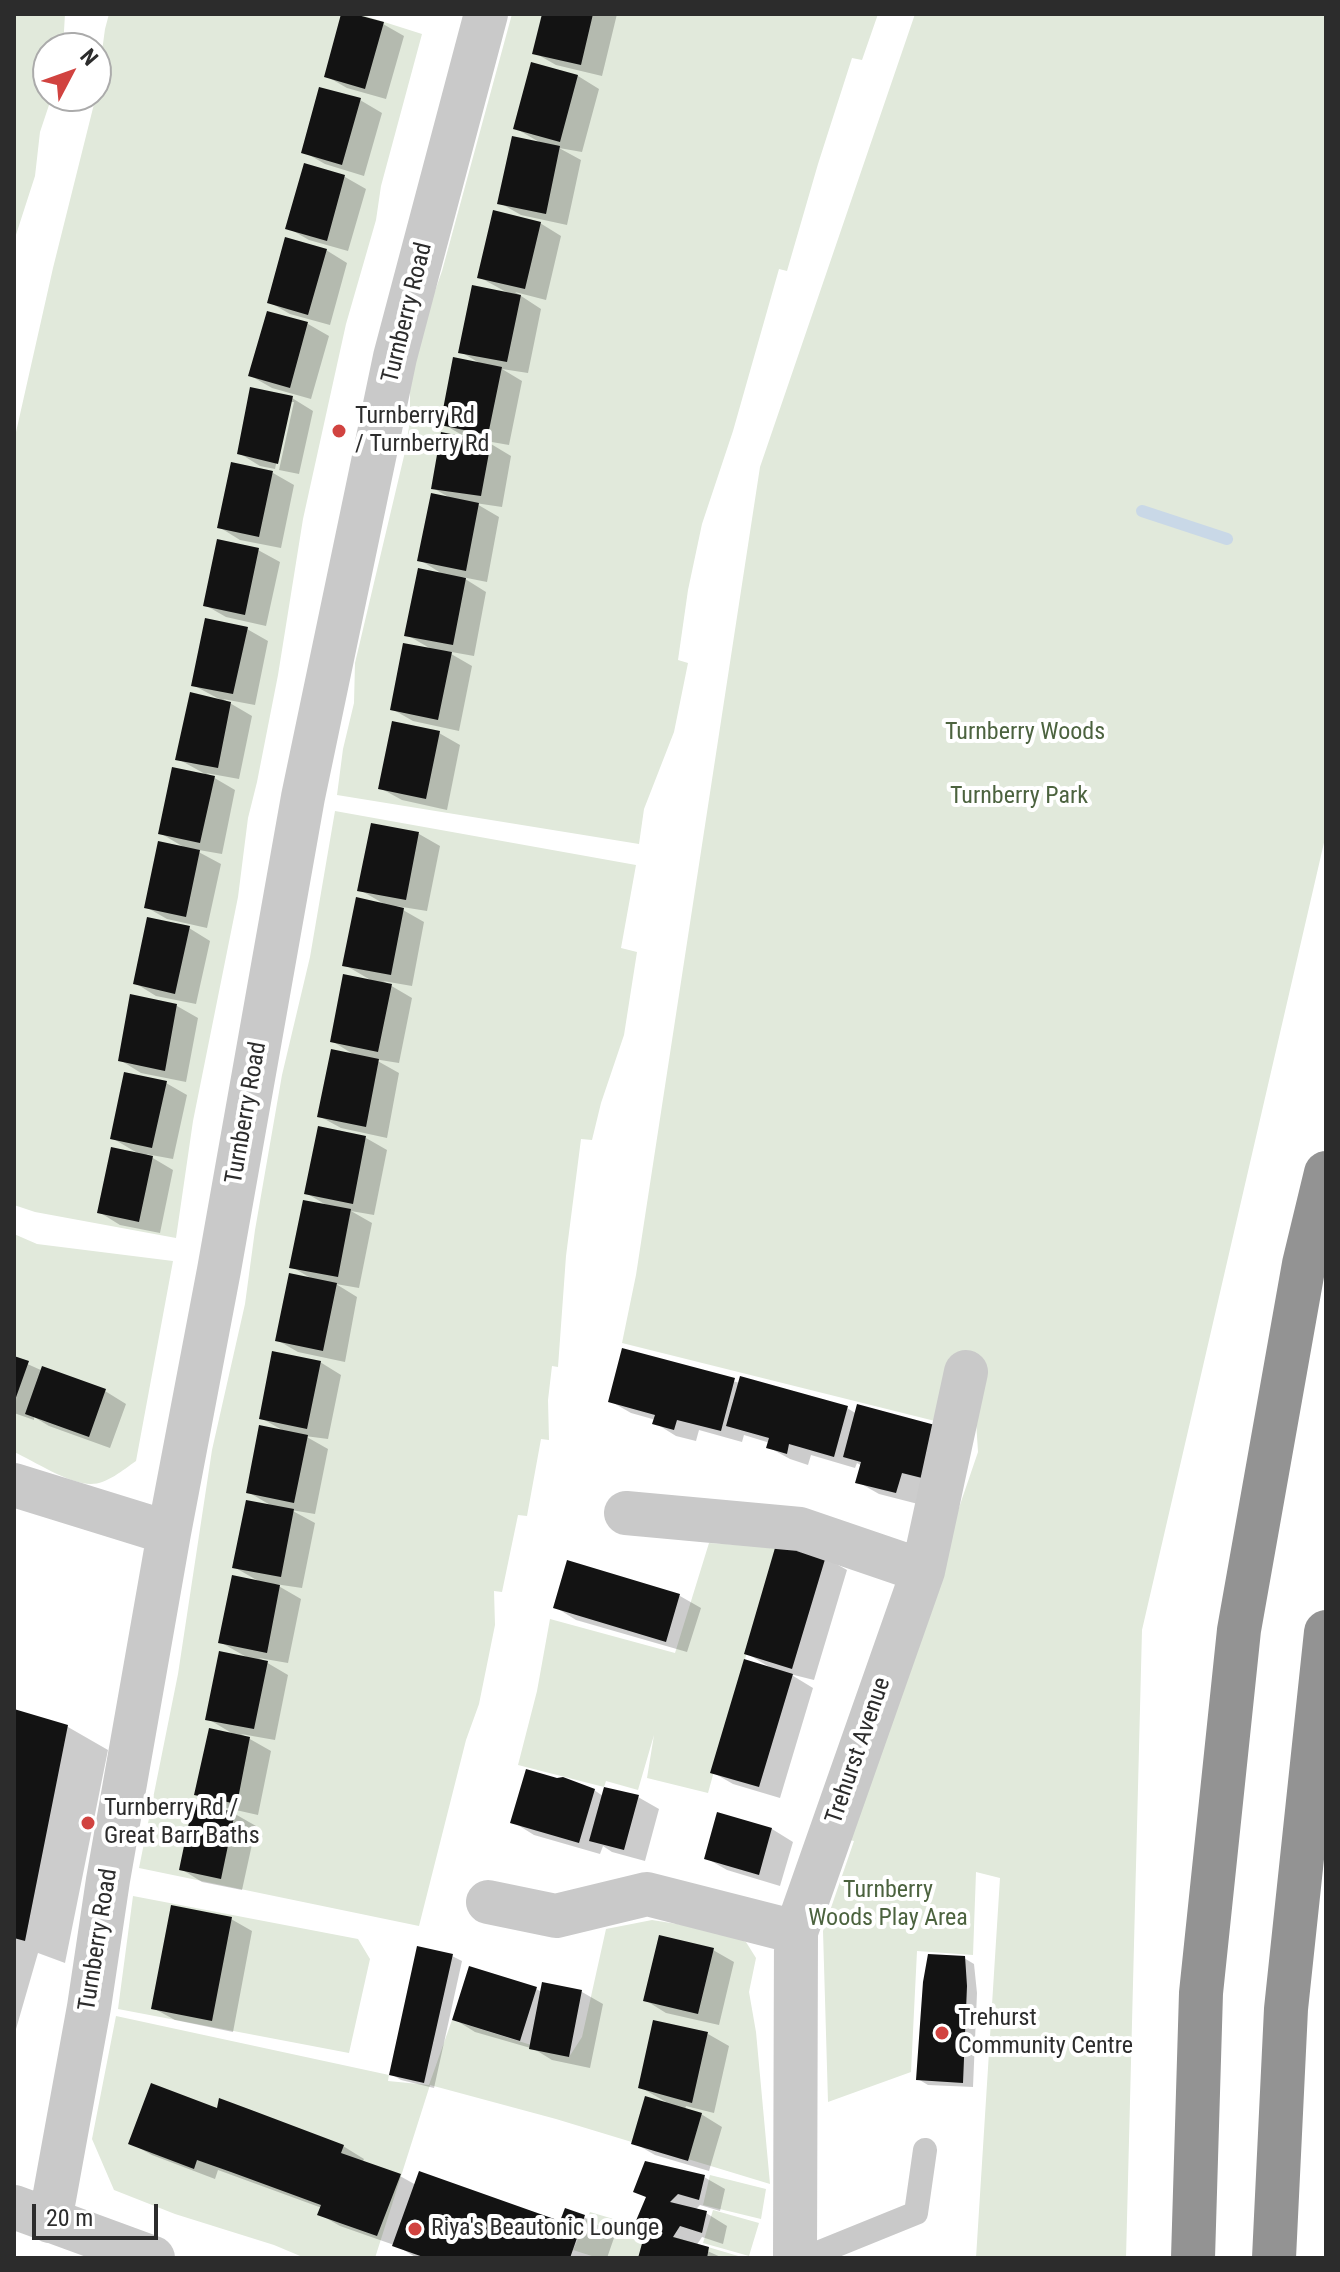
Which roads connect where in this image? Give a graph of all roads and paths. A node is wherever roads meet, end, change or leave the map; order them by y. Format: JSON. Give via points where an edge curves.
{"nodes":[{"id":1,"x":486,"y":14,"type":"edge"},
{"id":2,"x":1326,"y":1173,"type":"edge"},
{"id":3,"x":966,"y":1372,"type":"dead end"},
{"id":4,"x":14,"y":1485,"type":"edge"},
{"id":5,"x":626,"y":1513,"type":"dead end"},
{"id":6,"x":169,"y":1533,"type":"junction"},
{"id":7,"x":923,"y":1571,"type":"junction"},
{"id":8,"x":1326,"y":1632,"type":"edge"},
{"id":9,"x":488,"y":1902,"type":"dead end"},
{"id":10,"x":796,"y":1932,"type":"junction"},
{"id":11,"x":925,"y":2150,"type":"dead end"},
{"id":12,"x":32,"y":2214,"type":"edge"},
{"id":13,"x":153,"y":2258,"type":"edge"},
{"id":14,"x":795,"y":2258,"type":"edge"},
{"id":15,"x":805,"y":2258,"type":"edge"},
{"id":16,"x":1193,"y":2258,"type":"edge"},
{"id":17,"x":1274,"y":2258,"type":"edge"}],
"edges":[{"from":1,"to":6,"type":"street","name":"Turnberry Road","via":[[395,357],[303,797]]},
{"from":2,"to":16,"type":"highway","via":[[1304,1264],[1239,1630],[1201,1993]]},
{"from":3,"to":7,"type":"street","name":"Trehurst Avenue"},
{"from":4,"to":6,"type":"street"},
{"from":5,"to":7,"type":"street","via":[[800,1529]]},
{"from":6,"to":12,"type":"street","name":"Turnberry Road","via":[[89,2007]]},
{"from":7,"to":10,"type":"street","name":"Trehurst Avenue"},
{"from":8,"to":17,"type":"highway","via":[[1286,2009]]},
{"from":9,"to":10,"type":"street","via":[[556,1916],[647,1894]]},
{"from":10,"to":14,"type":"street","name":"Trehurst Avenue"},
{"from":11,"to":15,"type":"lane","via":[[916,2213]]},
{"from":12,"to":13,"type":"street"}]}
